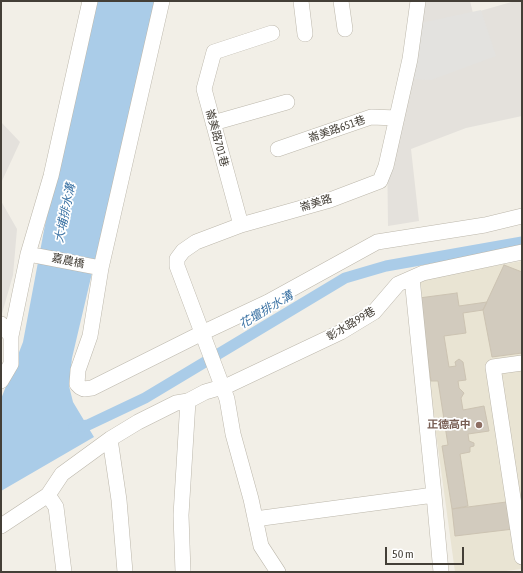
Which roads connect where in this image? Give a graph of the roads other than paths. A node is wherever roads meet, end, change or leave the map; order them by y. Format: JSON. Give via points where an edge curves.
{"nodes":[{"id":1,"x":90,"y":1,"type":"edge"},
{"id":2,"x":162,"y":1,"type":"edge"},
{"id":3,"x":300,"y":1,"type":"edge"},
{"id":4,"x":341,"y":1,"type":"edge"},
{"id":5,"x":419,"y":2,"type":"edge"},
{"id":6,"x":345,"y":29,"type":"dead end"},
{"id":7,"x":272,"y":33,"type":"dead end"},
{"id":8,"x":304,"y":34,"type":"dead end"},
{"id":9,"x":287,"y":102,"type":"dead end"},
{"id":10,"x":397,"y":118,"type":"junction"},
{"id":11,"x":213,"y":123,"type":"junction"},
{"id":12,"x":278,"y":149,"type":"dead end"},
{"id":13,"x":522,"y":216,"type":"edge"},
{"id":14,"x":241,"y":225,"type":"junction"},
{"id":15,"x":522,"y":252,"type":"edge"},
{"id":16,"x":34,"y":255,"type":"junction"},
{"id":17,"x":98,"y":268,"type":"junction"},
{"id":18,"x":412,"y":278,"type":"junction"},
{"id":19,"x":1,"y":324,"type":"edge"},
{"id":20,"x":202,"y":333,"type":"junction"},
{"id":21,"x":11,"y":336,"type":"junction"},
{"id":22,"x":1,"y":354,"type":"edge"},
{"id":23,"x":522,"y":363,"type":"edge"},
{"id":24,"x":1,"y":382,"type":"edge"},
{"id":25,"x":221,"y":384,"type":"junction"},
{"id":26,"x":188,"y":401,"type":"junction"},
{"id":27,"x":110,"y":439,"type":"junction"},
{"id":28,"x":515,"y":471,"type":"edge"},
{"id":29,"x":48,"y":495,"type":"junction"},
{"id":30,"x":434,"y":495,"type":"junction"},
{"id":31,"x":255,"y":519,"type":"junction"},
{"id":32,"x":1,"y":526,"type":"edge"},
{"id":33,"x":522,"y":557,"type":"edge"},
{"id":34,"x":64,"y":572,"type":"edge"},
{"id":35,"x":125,"y":572,"type":"edge"},
{"id":36,"x":183,"y":572,"type":"edge"},
{"id":37,"x":278,"y":572,"type":"edge"},
{"id":38,"x":440,"y":572,"type":"edge"}],
"edges":[{"from":1,"to":16,"type":"street"},
{"from":2,"to":17,"type":"street"},
{"from":3,"to":8,"type":"street"},
{"from":4,"to":6,"type":"street"},
{"from":5,"to":10,"type":"street","name":"崙美路"},
{"from":7,"to":11,"type":"street","name":"崙美路701巷","via":[[214,52],[204,89]]},
{"from":9,"to":11,"type":"street"},
{"from":10,"to":12,"type":"street","name":"崙美路651巷","via":[[371,117]]},
{"from":10,"to":14,"type":"street","name":"崙美路","via":[[386,166],[380,180],[330,200]]},
{"from":11,"to":14,"type":"street","name":"崙美路701巷"},
{"from":13,"to":20,"type":"street","via":[[485,225],[377,242],[268,302]]},
{"from":14,"to":20,"type":"street","name":"崙美路","via":[[196,242],[183,250],[177,259],[177,266]]},
{"from":15,"to":18,"type":"street","name":"彰水路99巷","via":[[423,273]]},
{"from":16,"to":17,"type":"street","name":"嘉農橋"},
{"from":16,"to":21,"type":"street"},
{"from":17,"to":20,"type":"street","via":[[90,336],[78,370],[77,384],[80,387],[92,388]]},
{"from":18,"to":25,"type":"street","name":"彰水路99巷","via":[[398,284],[374,312],[341,332],[229,385]]},
{"from":18,"to":30,"type":"street"},
{"from":19,"to":21,"type":"street"},
{"from":20,"to":25,"type":"street","name":"崙美路"},
{"from":21,"to":22,"type":"street"},
{"from":21,"to":24,"type":"street","via":[[11,364]]},
{"from":23,"to":28,"type":"street","via":[[493,367]]},
{"from":25,"to":26,"type":"street","name":"彰水路99巷"},
{"from":25,"to":31,"type":"street","via":[[227,399],[233,434]]},
{"from":26,"to":27,"type":"street","name":"彰水路99巷","via":[[163,409]]},
{"from":26,"to":36,"type":"street","via":[[181,515]]},
{"from":27,"to":29,"type":"street","name":"彰水路99巷","via":[[62,474]]},
{"from":27,"to":35,"type":"street","via":[[119,500]]},
{"from":28,"to":33,"type":"street"},
{"from":29,"to":32,"type":"street"},
{"from":29,"to":34,"type":"street","via":[[56,507]]},
{"from":30,"to":31,"type":"street"},
{"from":30,"to":38,"type":"street"},
{"from":31,"to":37,"type":"street","via":[[261,546]]}]}
